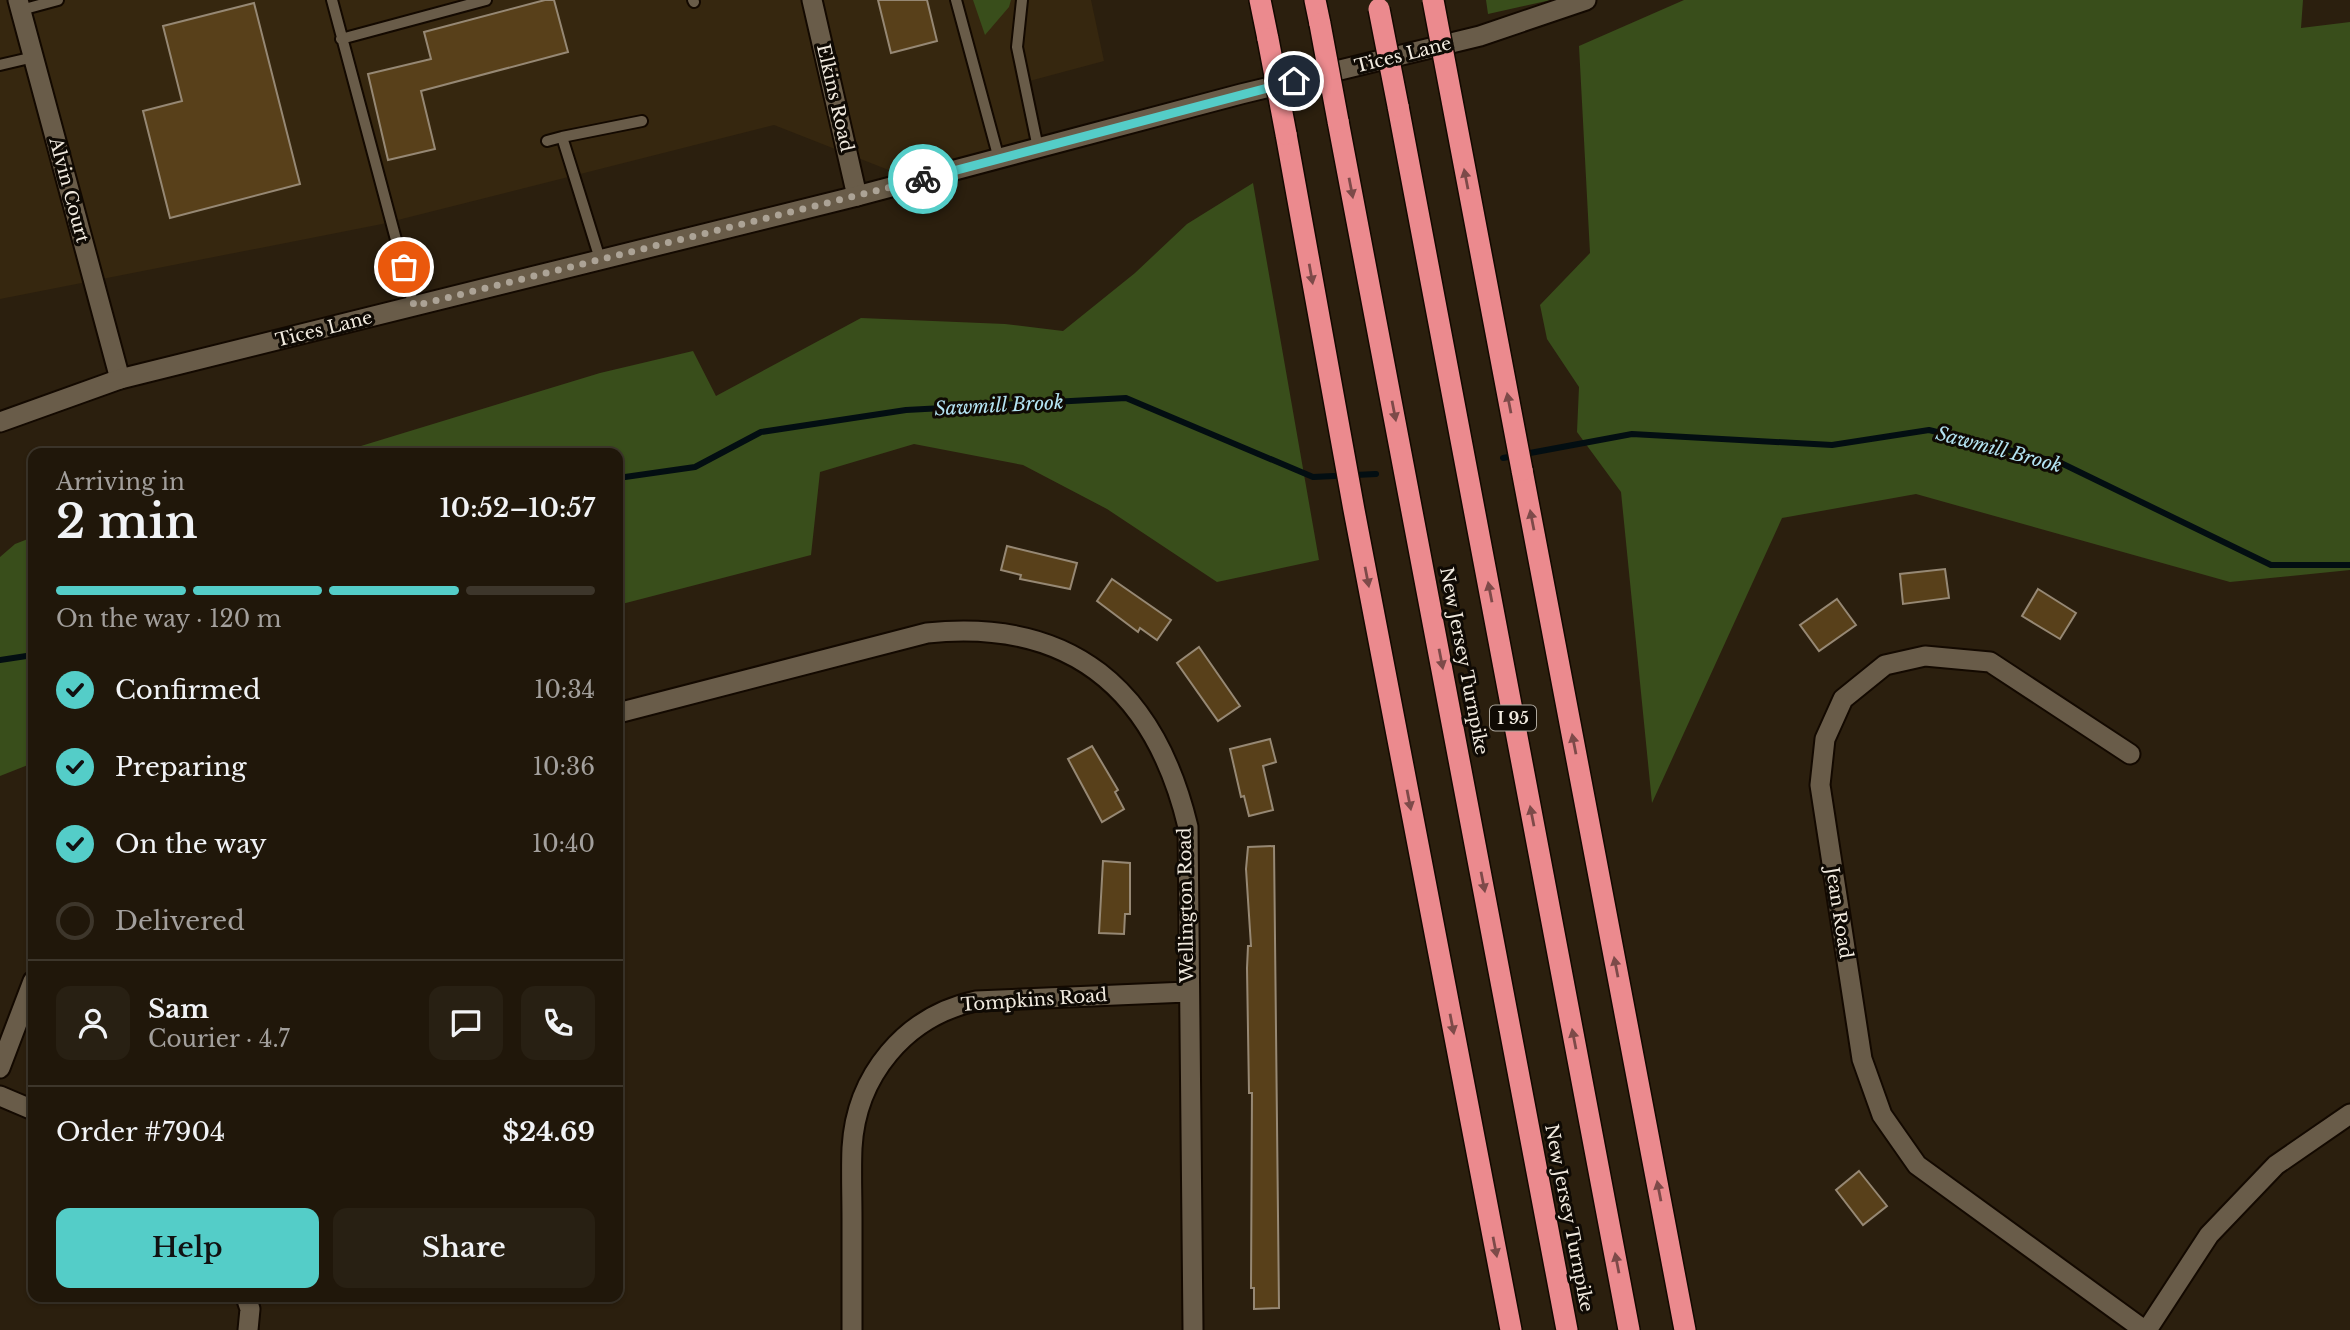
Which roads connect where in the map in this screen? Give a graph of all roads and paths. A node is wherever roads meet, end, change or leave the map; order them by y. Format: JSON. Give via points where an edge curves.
{"nodes":[{"id":1,"x":58,"y":0,"type":"edge"},
{"id":2,"x":332,"y":0,"type":"edge"},
{"id":3,"x":486,"y":0,"type":"edge"},
{"id":4,"x":812,"y":0,"type":"edge"},
{"id":5,"x":956,"y":0,"type":"edge"},
{"id":6,"x":1022,"y":0,"type":"edge"},
{"id":7,"x":1260,"y":0,"type":"edge"},
{"id":8,"x":1315,"y":0,"type":"edge"},
{"id":9,"x":1433,"y":0,"type":"edge"},
{"id":10,"x":1580,"y":1,"type":"edge"},
{"id":11,"x":1379,"y":4,"type":"edge"},
{"id":12,"x":19,"y":5,"type":"edge"},
{"id":13,"x":341,"y":39,"type":"junction"},
{"id":14,"x":34,"y":57,"type":"junction"},
{"id":15,"x":0,"y":65,"type":"edge"},
{"id":16,"x":642,"y":121,"type":"dead end"},
{"id":17,"x":562,"y":137,"type":"junction"},
{"id":18,"x":547,"y":141,"type":"dead end"},
{"id":19,"x":1038,"y":148,"type":"junction"},
{"id":20,"x":999,"y":159,"type":"junction"},
{"id":21,"x":857,"y":196,"type":"junction"},
{"id":22,"x":600,"y":259,"type":"junction"},
{"id":23,"x":414,"y":306,"type":"junction"},
{"id":24,"x":120,"y":379,"type":"junction"},
{"id":25,"x":0,"y":422,"type":"edge"},
{"id":26,"x":623,"y":712,"type":"edge"},
{"id":27,"x":2130,"y":754,"type":"dead end"},
{"id":28,"x":1188,"y":992,"type":"junction"},
{"id":29,"x":28,"y":994,"type":"edge"},
{"id":30,"x":0,"y":1068,"type":"edge"},
{"id":31,"x":0,"y":1096,"type":"edge"},
{"id":32,"x":28,"y":1108,"type":"edge"},
{"id":33,"x":2350,"y":1114,"type":"edge"},
{"id":34,"x":248,"y":1302,"type":"edge"},
{"id":35,"x":248,"y":1330,"type":"edge"},
{"id":36,"x":852,"y":1330,"type":"edge"},
{"id":37,"x":1193,"y":1330,"type":"edge"},
{"id":38,"x":1511,"y":1330,"type":"edge"},
{"id":39,"x":1567,"y":1330,"type":"edge"},
{"id":40,"x":1629,"y":1330,"type":"edge"},
{"id":41,"x":1685,"y":1330,"type":"edge"},
{"id":42,"x":2146,"y":1330,"type":"edge"}],
"edges":[{"from":1,"to":12,"type":"lane"},
{"from":2,"to":13,"type":"lane"},
{"from":3,"to":13,"type":"lane"},
{"from":4,"to":21,"type":"street","name":"Elkins Road"},
{"from":5,"to":20,"type":"lane"},
{"from":6,"to":19,"type":"lane","via":[[1017,47]]},
{"from":7,"to":38,"type":"highway","one_way":true,"bridge":true},
{"from":8,"to":39,"type":"highway","name":"New Jersey Turnpike","one_way":true,"bridge":true},
{"from":41,"to":9,"type":"highway","one_way":true,"bridge":true},
{"from":10,"to":19,"type":"street","name":"Tices Lane","via":[[1480,36]]},
{"from":40,"to":11,"type":"highway","number":"I 95","one_way":true,"bridge":true},
{"from":12,"to":14,"type":"street","name":"Alvin Court"},
{"from":13,"to":23,"type":"lane"},
{"from":14,"to":15,"type":"lane"},
{"from":14,"to":24,"type":"street","name":"Alvin Court"},
{"from":16,"to":17,"type":"lane"},
{"from":17,"to":18,"type":"lane"},
{"from":17,"to":22,"type":"lane"},
{"from":19,"to":20,"type":"street","name":"Tices Lane"},
{"from":20,"to":21,"type":"street","name":"Tices Lane"},
{"from":21,"to":22,"type":"street","name":"Tices Lane"},
{"from":22,"to":23,"type":"street","name":"Tices Lane"},
{"from":23,"to":24,"type":"street","name":"Tices Lane"},
{"from":24,"to":25,"type":"street","name":"Tices Lane"},
{"from":26,"to":28,"type":"street","name":"Wellington Road","via":[[927,633],[996,631],[1062,648],[1131,702],[1177,783],[1188,827]]},
{"from":27,"to":42,"type":"street","name":"Jean Road","via":[[1990,662],[1925,656],[1885,665],[1843,699],[1825,739],[1820,785],[1862,1059],[1882,1115],[1917,1165]]},
{"from":28,"to":36,"type":"street","name":"Tompkins Road","via":[[976,1001],[952,1006],[920,1023],[881,1059],[869,1082],[852,1146]]},
{"from":28,"to":37,"type":"street","name":"Wellington Road"},
{"from":29,"to":30,"type":"street"},
{"from":31,"to":32,"type":"street"},
{"from":33,"to":42,"type":"street","via":[[2276,1165],[2209,1236]]},
{"from":34,"to":35,"type":"street"}]}
